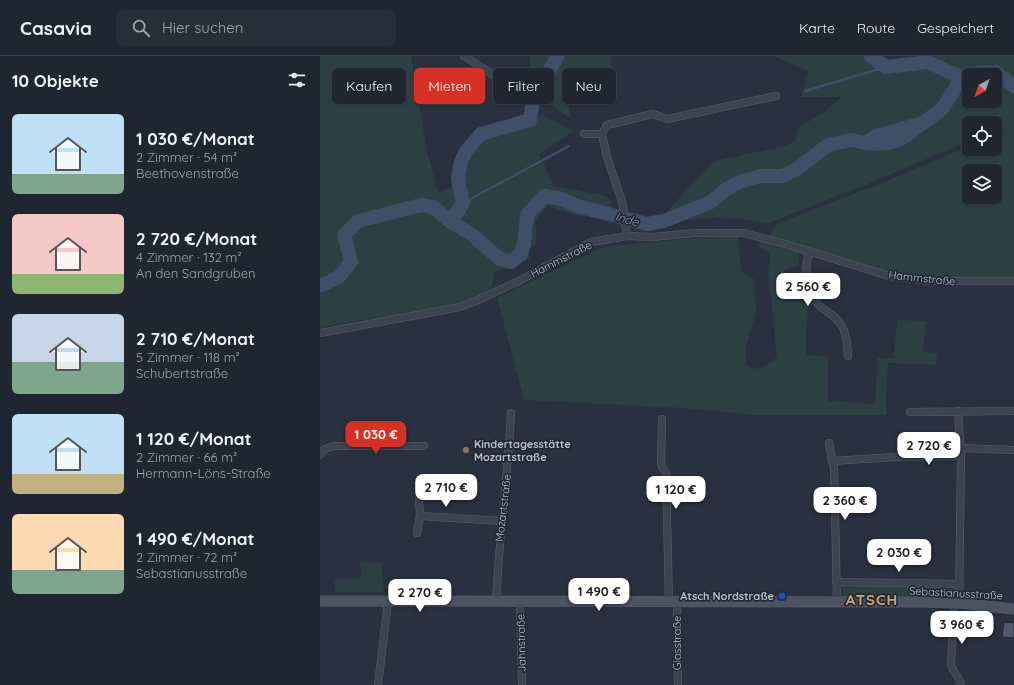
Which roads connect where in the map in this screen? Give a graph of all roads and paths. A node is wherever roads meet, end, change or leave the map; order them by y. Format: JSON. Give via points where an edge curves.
{"nodes":[{"id":1,"x":464,"y":56,"type":"edge"},
{"id":2,"x":493,"y":75,"type":"edge"},
{"id":3,"x":776,"y":96,"type":"dead end"},
{"id":4,"x":584,"y":134,"type":"dead end"},
{"id":5,"x":602,"y":134,"type":"junction"},
{"id":6,"x":627,"y":236,"type":"junction"},
{"id":7,"x":809,"y":252,"type":"junction"},
{"id":8,"x":1014,"y":281,"type":"edge"},
{"id":9,"x":320,"y":333,"type":"edge"},
{"id":10,"x":848,"y":356,"type":"dead end"},
{"id":11,"x":1014,"y":411,"type":"edge"},
{"id":12,"x":910,"y":412,"type":"dead end"},
{"id":13,"x":958,"y":412,"type":"junction"},
{"id":14,"x":511,"y":413,"type":"dead end"},
{"id":15,"x":662,"y":420,"type":"dead end"},
{"id":16,"x":829,"y":443,"type":"dead end"},
{"id":17,"x":424,"y":446,"type":"dead end"},
{"id":18,"x":1014,"y":450,"type":"edge"},
{"id":19,"x":961,"y":452,"type":"junction"},
{"id":20,"x":320,"y":454,"type":"edge"},
{"id":21,"x":832,"y":461,"type":"junction"},
{"id":22,"x":420,"y":500,"type":"dead end"},
{"id":23,"x":420,"y":516,"type":"junction"},
{"id":24,"x":503,"y":521,"type":"junction"},
{"id":25,"x":417,"y":533,"type":"dead end"},
{"id":26,"x":836,"y":582,"type":"junction"},
{"id":27,"x":960,"y":584,"type":"junction"},
{"id":28,"x":320,"y":601,"type":"edge"},
{"id":29,"x":673,"y":601,"type":"junction"},
{"id":30,"x":388,"y":602,"type":"junction"},
{"id":31,"x":496,"y":602,"type":"junction"},
{"id":32,"x":520,"y":602,"type":"junction"},
{"id":33,"x":837,"y":602,"type":"junction"},
{"id":34,"x":956,"y":603,"type":"junction"},
{"id":35,"x":1014,"y":609,"type":"edge"},
{"id":36,"x":378,"y":685,"type":"edge"},
{"id":37,"x":522,"y":685,"type":"edge"},
{"id":38,"x":678,"y":685,"type":"edge"},
{"id":39,"x":961,"y":685,"type":"edge"}],
"edges":[{"from":1,"to":2,"type":"street"},
{"from":3,"to":5,"type":"street","via":[[667,119],[652,114],[607,125]]},
{"from":4,"to":5,"type":"street"},
{"from":5,"to":6,"type":"street","via":[[622,201]]},
{"from":6,"to":7,"type":"street","name":"Hammstraße","via":[[744,232]]},
{"from":6,"to":9,"type":"street","name":"Hammstraße","via":[[591,242],[519,281],[460,307]]},
{"from":7,"to":8,"type":"street","name":"Hammstraße","via":[[859,268],[908,279],[952,282]]},
{"from":7,"to":10,"type":"street","via":[[805,267],[807,284],[813,299],[840,322],[846,334]]},
{"from":11,"to":13,"type":"street"},
{"from":12,"to":13,"type":"street"},
{"from":13,"to":19,"type":"street"},
{"from":14,"to":24,"type":"street","name":"Mozartstraße"},
{"from":15,"to":29,"type":"street","name":"Glasstraße","via":[[661,465],[666,473]]},
{"from":16,"to":21,"type":"street"},
{"from":17,"to":20,"type":"street","via":[[333,446],[322,450]]},
{"from":18,"to":19,"type":"street"},
{"from":19,"to":21,"type":"street"},
{"from":19,"to":27,"type":"street"},
{"from":21,"to":26,"type":"street"},
{"from":22,"to":23,"type":"street"},
{"from":23,"to":24,"type":"street"},
{"from":23,"to":25,"type":"street"},
{"from":24,"to":31,"type":"street","name":"Mozartstraße"},
{"from":26,"to":27,"type":"street","name":"Sebastianusstraße"},
{"from":26,"to":33,"type":"street"},
{"from":27,"to":34,"type":"street"},
{"from":28,"to":30,"type":"main road","name":"Sebastianusstraße"},
{"from":29,"to":32,"type":"main road","name":"Sebastianusstraße"},
{"from":29,"to":33,"type":"main road","name":"Sebastianusstraße"},
{"from":29,"to":38,"type":"street","name":"Glasstraße"},
{"from":30,"to":31,"type":"main road","name":"Sebastianusstraße"},
{"from":30,"to":36,"type":"street"},
{"from":31,"to":32,"type":"main road","name":"Sebastianusstraße"},
{"from":32,"to":37,"type":"street","name":"Jahnstraße"},
{"from":33,"to":34,"type":"main road","name":"Sebastianusstraße"},
{"from":34,"to":35,"type":"main road","name":"Sebastianusstraße"},
{"from":34,"to":39,"type":"street","via":[[951,665]]}]}
